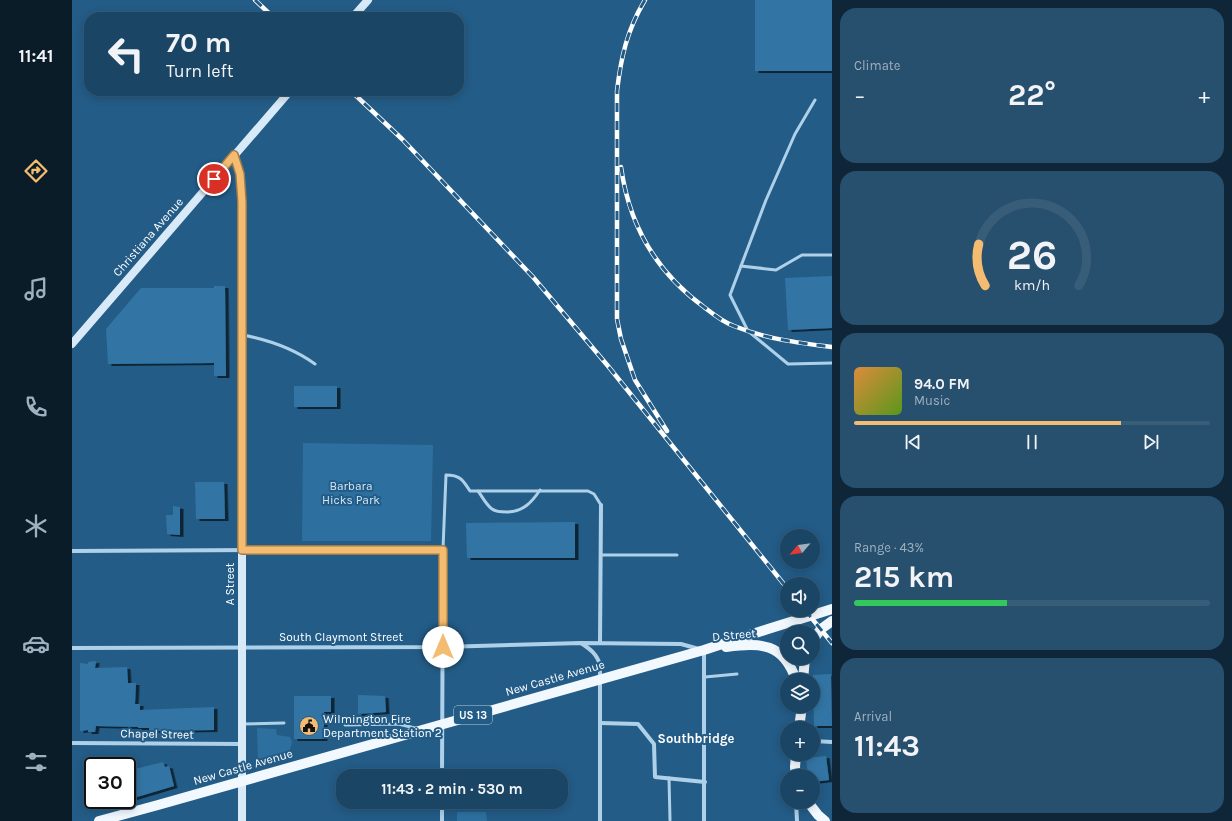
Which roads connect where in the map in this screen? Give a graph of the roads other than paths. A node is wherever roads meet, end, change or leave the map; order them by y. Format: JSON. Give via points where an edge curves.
{"nodes":[{"id":1,"x":368,"y":0,"type":"edge"},
{"id":2,"x":357,"y":12,"type":"edge"},
{"id":3,"x":286,"y":96,"type":"edge"},
{"id":4,"x":815,"y":100,"type":"dead end"},
{"id":5,"x":234,"y":155,"type":"junction"},
{"id":6,"x":832,"y":255,"type":"edge"},
{"id":7,"x":741,"y":266,"type":"junction"},
{"id":8,"x":242,"y":334,"type":"junction"},
{"id":9,"x":72,"y":344,"type":"edge"},
{"id":10,"x":832,"y":363,"type":"edge"},
{"id":11,"x":315,"y":364,"type":"dead end"},
{"id":12,"x":540,"y":490,"type":"junction"},
{"id":13,"x":478,"y":491,"type":"junction"},
{"id":14,"x":601,"y":505,"type":"joint"},
{"id":15,"x":242,"y":550,"type":"junction"},
{"id":16,"x":443,"y":550,"type":"junction"},
{"id":17,"x":72,"y":551,"type":"edge"},
{"id":18,"x":601,"y":555,"type":"junction"},
{"id":19,"x":677,"y":555,"type":"dead end"},
{"id":20,"x":832,"y":609,"type":"edge"},
{"id":21,"x":832,"y":621,"type":"edge"},
{"id":22,"x":820,"y":630,"type":"edge"},
{"id":23,"x":581,"y":643,"type":"junction"},
{"id":24,"x":600,"y":643,"type":"junction"},
{"id":25,"x":443,"y":647,"type":"junction"},
{"id":26,"x":72,"y":648,"type":"edge"},
{"id":27,"x":242,"y":648,"type":"junction"},
{"id":28,"x":704,"y":650,"type":"junction"},
{"id":29,"x":793,"y":673,"type":"edge"},
{"id":30,"x":737,"y":674,"type":"dead end"},
{"id":31,"x":704,"y":677,"type":"junction"},
{"id":32,"x":600,"y":679,"type":"junction"},
{"id":33,"x":284,"y":723,"type":"dead end"},
{"id":34,"x":600,"y":723,"type":"junction"},
{"id":35,"x":242,"y":724,"type":"junction"},
{"id":36,"x":442,"y":724,"type":"junction"},
{"id":37,"x":345,"y":725,"type":"dead end"},
{"id":38,"x":423,"y":730,"type":"junction"},
{"id":39,"x":820,"y":741,"type":"edge"},
{"id":40,"x":72,"y":742,"type":"edge"},
{"id":41,"x":832,"y":742,"type":"edge"},
{"id":42,"x":242,"y":744,"type":"junction"},
{"id":43,"x":442,"y":769,"type":"edge"},
{"id":44,"x":669,"y":778,"type":"junction"},
{"id":45,"x":243,"y":781,"type":"junction"},
{"id":46,"x":705,"y":782,"type":"junction"},
{"id":47,"x":158,"y":805,"type":"junction"},
{"id":48,"x":442,"y":809,"type":"edge"},
{"id":49,"x":796,"y":809,"type":"edge"},
{"id":50,"x":813,"y":809,"type":"edge"},
{"id":51,"x":670,"y":820,"type":"dead end"},
{"id":52,"x":99,"y":821,"type":"edge"},
{"id":53,"x":131,"y":821,"type":"edge"},
{"id":54,"x":242,"y":821,"type":"edge"},
{"id":55,"x":442,"y":821,"type":"edge"},
{"id":56,"x":600,"y":821,"type":"edge"},
{"id":57,"x":704,"y":821,"type":"edge"},
{"id":58,"x":797,"y":821,"type":"edge"},
{"id":59,"x":825,"y":821,"type":"edge"}],
"edges":[{"from":1,"to":2,"type":"street"},
{"from":3,"to":5,"type":"street","name":"Christiana Avenue"},
{"from":4,"to":7,"type":"lane","via":[[796,134],[766,200]]},
{"from":5,"to":8,"type":"street","name":"A Street","via":[[240,174],[242,202]]},
{"from":5,"to":9,"type":"street","name":"Christiana Avenue"},
{"from":6,"to":7,"type":"lane","via":[[802,255],[776,270]]},
{"from":7,"to":10,"type":"lane","via":[[730,295],[748,331],[788,364]]},
{"from":8,"to":11,"type":"lane","via":[[283,346]]},
{"from":8,"to":15,"type":"street","name":"A Street"},
{"from":12,"to":13,"type":"lane"},
{"from":12,"to":13,"type":"lane","via":[[524,508],[515,512],[501,512],[492,508]]},
{"from":12,"to":14,"type":"lane","via":[[588,491],[594,494]]},
{"from":13,"to":16,"type":"lane","via":[[470,491],[455,475],[446,476]]},
{"from":14,"to":18,"type":"street"},
{"from":15,"to":16,"type":"street"},
{"from":15,"to":17,"type":"street"},
{"from":15,"to":27,"type":"street","name":"A Street"},
{"from":16,"to":25,"type":"street"},
{"from":18,"to":19,"type":"lane"},
{"from":18,"to":24,"type":"street"},
{"from":20,"to":28,"type":"main road","name":"New Castle Avenue"},
{"from":21,"to":22,"type":"main road"},
{"from":23,"to":24,"type":"street","name":"South Claymont Street"},
{"from":23,"to":25,"type":"street","name":"South Claymont Street"},
{"from":23,"to":32,"type":"street","via":[[599,660]]},
{"from":24,"to":28,"type":"street","name":"South Claymont Street","via":[[681,644]]},
{"from":25,"to":27,"type":"street","name":"South Claymont Street"},
{"from":25,"to":36,"type":"street"},
{"from":26,"to":27,"type":"street","name":"South Claymont Street"},
{"from":27,"to":35,"type":"street","name":"A Street"},
{"from":28,"to":29,"type":"main road","name":"D Street","number":"US 13","via":[[758,644],[783,656]]},
{"from":28,"to":31,"type":"street"},
{"from":28,"to":32,"type":"main road","name":"New Castle Avenue","number":"US 13"},
{"from":30,"to":31,"type":"lane"},
{"from":31,"to":46,"type":"street"},
{"from":32,"to":34,"type":"street"},
{"from":32,"to":36,"type":"main road","name":"New Castle Avenue","number":"US 13"},
{"from":33,"to":35,"type":"lane"},
{"from":34,"to":44,"type":"street","via":[[638,724],[654,744],[655,777]]},
{"from":34,"to":56,"type":"street"},
{"from":35,"to":42,"type":"street","name":"A Street"},
{"from":36,"to":38,"type":"main road","name":"New Castle Avenue","number":"US 13"},
{"from":36,"to":43,"type":"street"},
{"from":37,"to":38,"type":"lane","via":[[398,724]]},
{"from":38,"to":45,"type":"main road","name":"New Castle Avenue","number":"US 13"},
{"from":39,"to":41,"type":"street"},
{"from":40,"to":42,"type":"street","name":"Chapel Street"},
{"from":42,"to":45,"type":"street","name":"A Street"},
{"from":44,"to":46,"type":"street"},
{"from":44,"to":51,"type":"lane"},
{"from":45,"to":47,"type":"main road","name":"New Castle Avenue","number":"US 13"},
{"from":45,"to":54,"type":"street","name":"A Street"},
{"from":46,"to":57,"type":"street"},
{"from":47,"to":52,"type":"main road","name":"New Castle Avenue","number":"US 13"},
{"from":47,"to":53,"type":"main road"},
{"from":48,"to":55,"type":"street"},
{"from":49,"to":58,"type":"street"},
{"from":50,"to":59,"type":"main road"}]}
